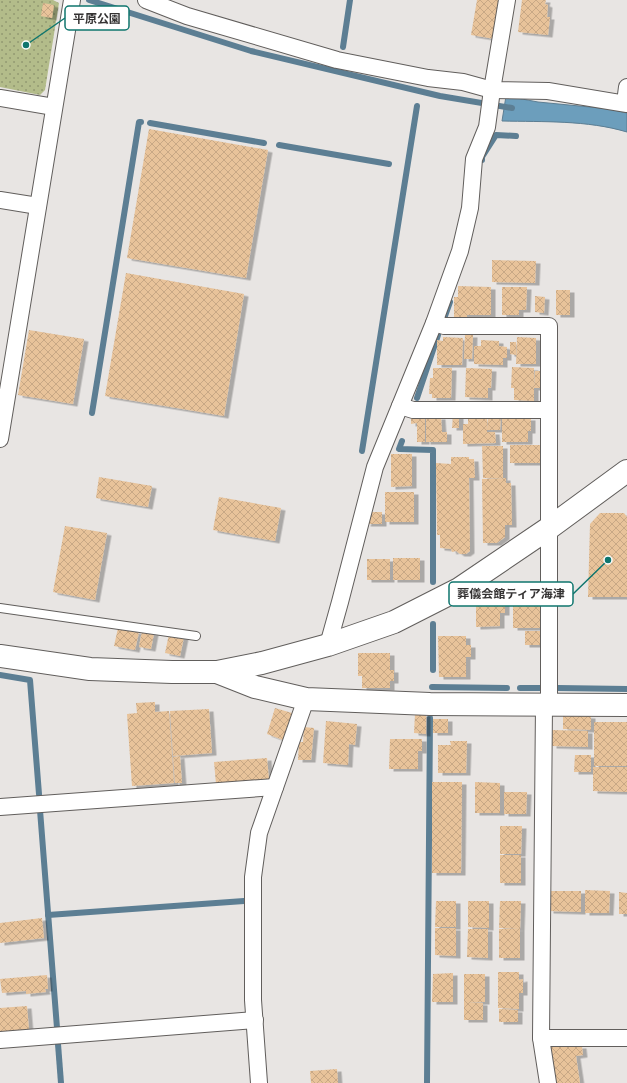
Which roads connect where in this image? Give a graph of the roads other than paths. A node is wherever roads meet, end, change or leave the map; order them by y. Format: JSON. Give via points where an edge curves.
{"nodes":[{"id":1,"x":146,"y":0,"type":"edge"},
{"id":2,"x":507,"y":0,"type":"edge"},
{"id":3,"x":71,"y":2,"type":"edge"},
{"id":4,"x":627,"y":87,"type":"edge"},
{"id":5,"x":492,"y":90,"type":"junction"},
{"id":6,"x":0,"y":98,"type":"edge"},
{"id":7,"x":626,"y":104,"type":"edge"},
{"id":8,"x":54,"y":107,"type":"junction"},
{"id":9,"x":0,"y":200,"type":"edge"},
{"id":10,"x":38,"y":206,"type":"junction"},
{"id":11,"x":434,"y":323,"type":"junction"},
{"id":12,"x":400,"y":406,"type":"junction"},
{"id":13,"x":549,"y":410,"type":"junction"},
{"id":14,"x":0,"y":435,"type":"edge"},
{"id":15,"x":627,"y":471,"type":"edge"},
{"id":16,"x":549,"y":528,"type":"junction"},
{"id":17,"x":0,"y":608,"type":"edge"},
{"id":18,"x":196,"y":636,"type":"dead end"},
{"id":19,"x":328,"y":645,"type":"junction"},
{"id":20,"x":0,"y":656,"type":"edge"},
{"id":21,"x":217,"y":672,"type":"junction"},
{"id":22,"x":306,"y":699,"type":"junction"},
{"id":23,"x":546,"y":704,"type":"junction"},
{"id":24,"x":627,"y":705,"type":"edge"},
{"id":25,"x":275,"y":787,"type":"junction"},
{"id":26,"x":0,"y":807,"type":"edge"},
{"id":27,"x":254,"y":1020,"type":"junction"},
{"id":28,"x":541,"y":1038,"type":"junction"},
{"id":29,"x":627,"y":1038,"type":"edge"},
{"id":30,"x":0,"y":1040,"type":"edge"},
{"id":31,"x":259,"y":1083,"type":"edge"},
{"id":32,"x":548,"y":1083,"type":"edge"}],
"edges":[{"from":1,"to":5,"type":"street","via":[[187,16],[337,60],[462,82]]},
{"from":2,"to":5,"type":"street"},
{"from":3,"to":8,"type":"street"},
{"from":4,"to":7,"type":"street"},
{"from":5,"to":7,"type":"street","via":[[548,91]]},
{"from":5,"to":11,"type":"street","via":[[487,127],[474,159],[470,208],[460,251]]},
{"from":6,"to":8,"type":"street"},
{"from":8,"to":10,"type":"street"},
{"from":9,"to":10,"type":"street"},
{"from":10,"to":14,"type":"street"},
{"from":11,"to":12,"type":"street"},
{"from":11,"to":13,"type":"street","via":[[444,326],[549,326]]},
{"from":12,"to":13,"type":"street","via":[[413,410]]},
{"from":12,"to":19,"type":"street","via":[[374,467]]},
{"from":13,"to":16,"type":"street"},
{"from":15,"to":16,"type":"street"},
{"from":16,"to":19,"type":"street","via":[[459,589],[394,622]]},
{"from":16,"to":23,"type":"street"},
{"from":17,"to":18,"type":"lane"},
{"from":19,"to":21,"type":"street","via":[[262,664]]},
{"from":20,"to":21,"type":"street","via":[[90,668]]},
{"from":21,"to":22,"type":"street","via":[[255,687]]},
{"from":22,"to":23,"type":"street","via":[[430,704]]},
{"from":22,"to":25,"type":"street"},
{"from":23,"to":24,"type":"street"},
{"from":23,"to":28,"type":"street"},
{"from":25,"to":26,"type":"street"},
{"from":25,"to":27,"type":"street","via":[[259,833],[253,877]]},
{"from":27,"to":30,"type":"street"},
{"from":27,"to":31,"type":"street"},
{"from":28,"to":29,"type":"street"},
{"from":28,"to":32,"type":"street"}]}
